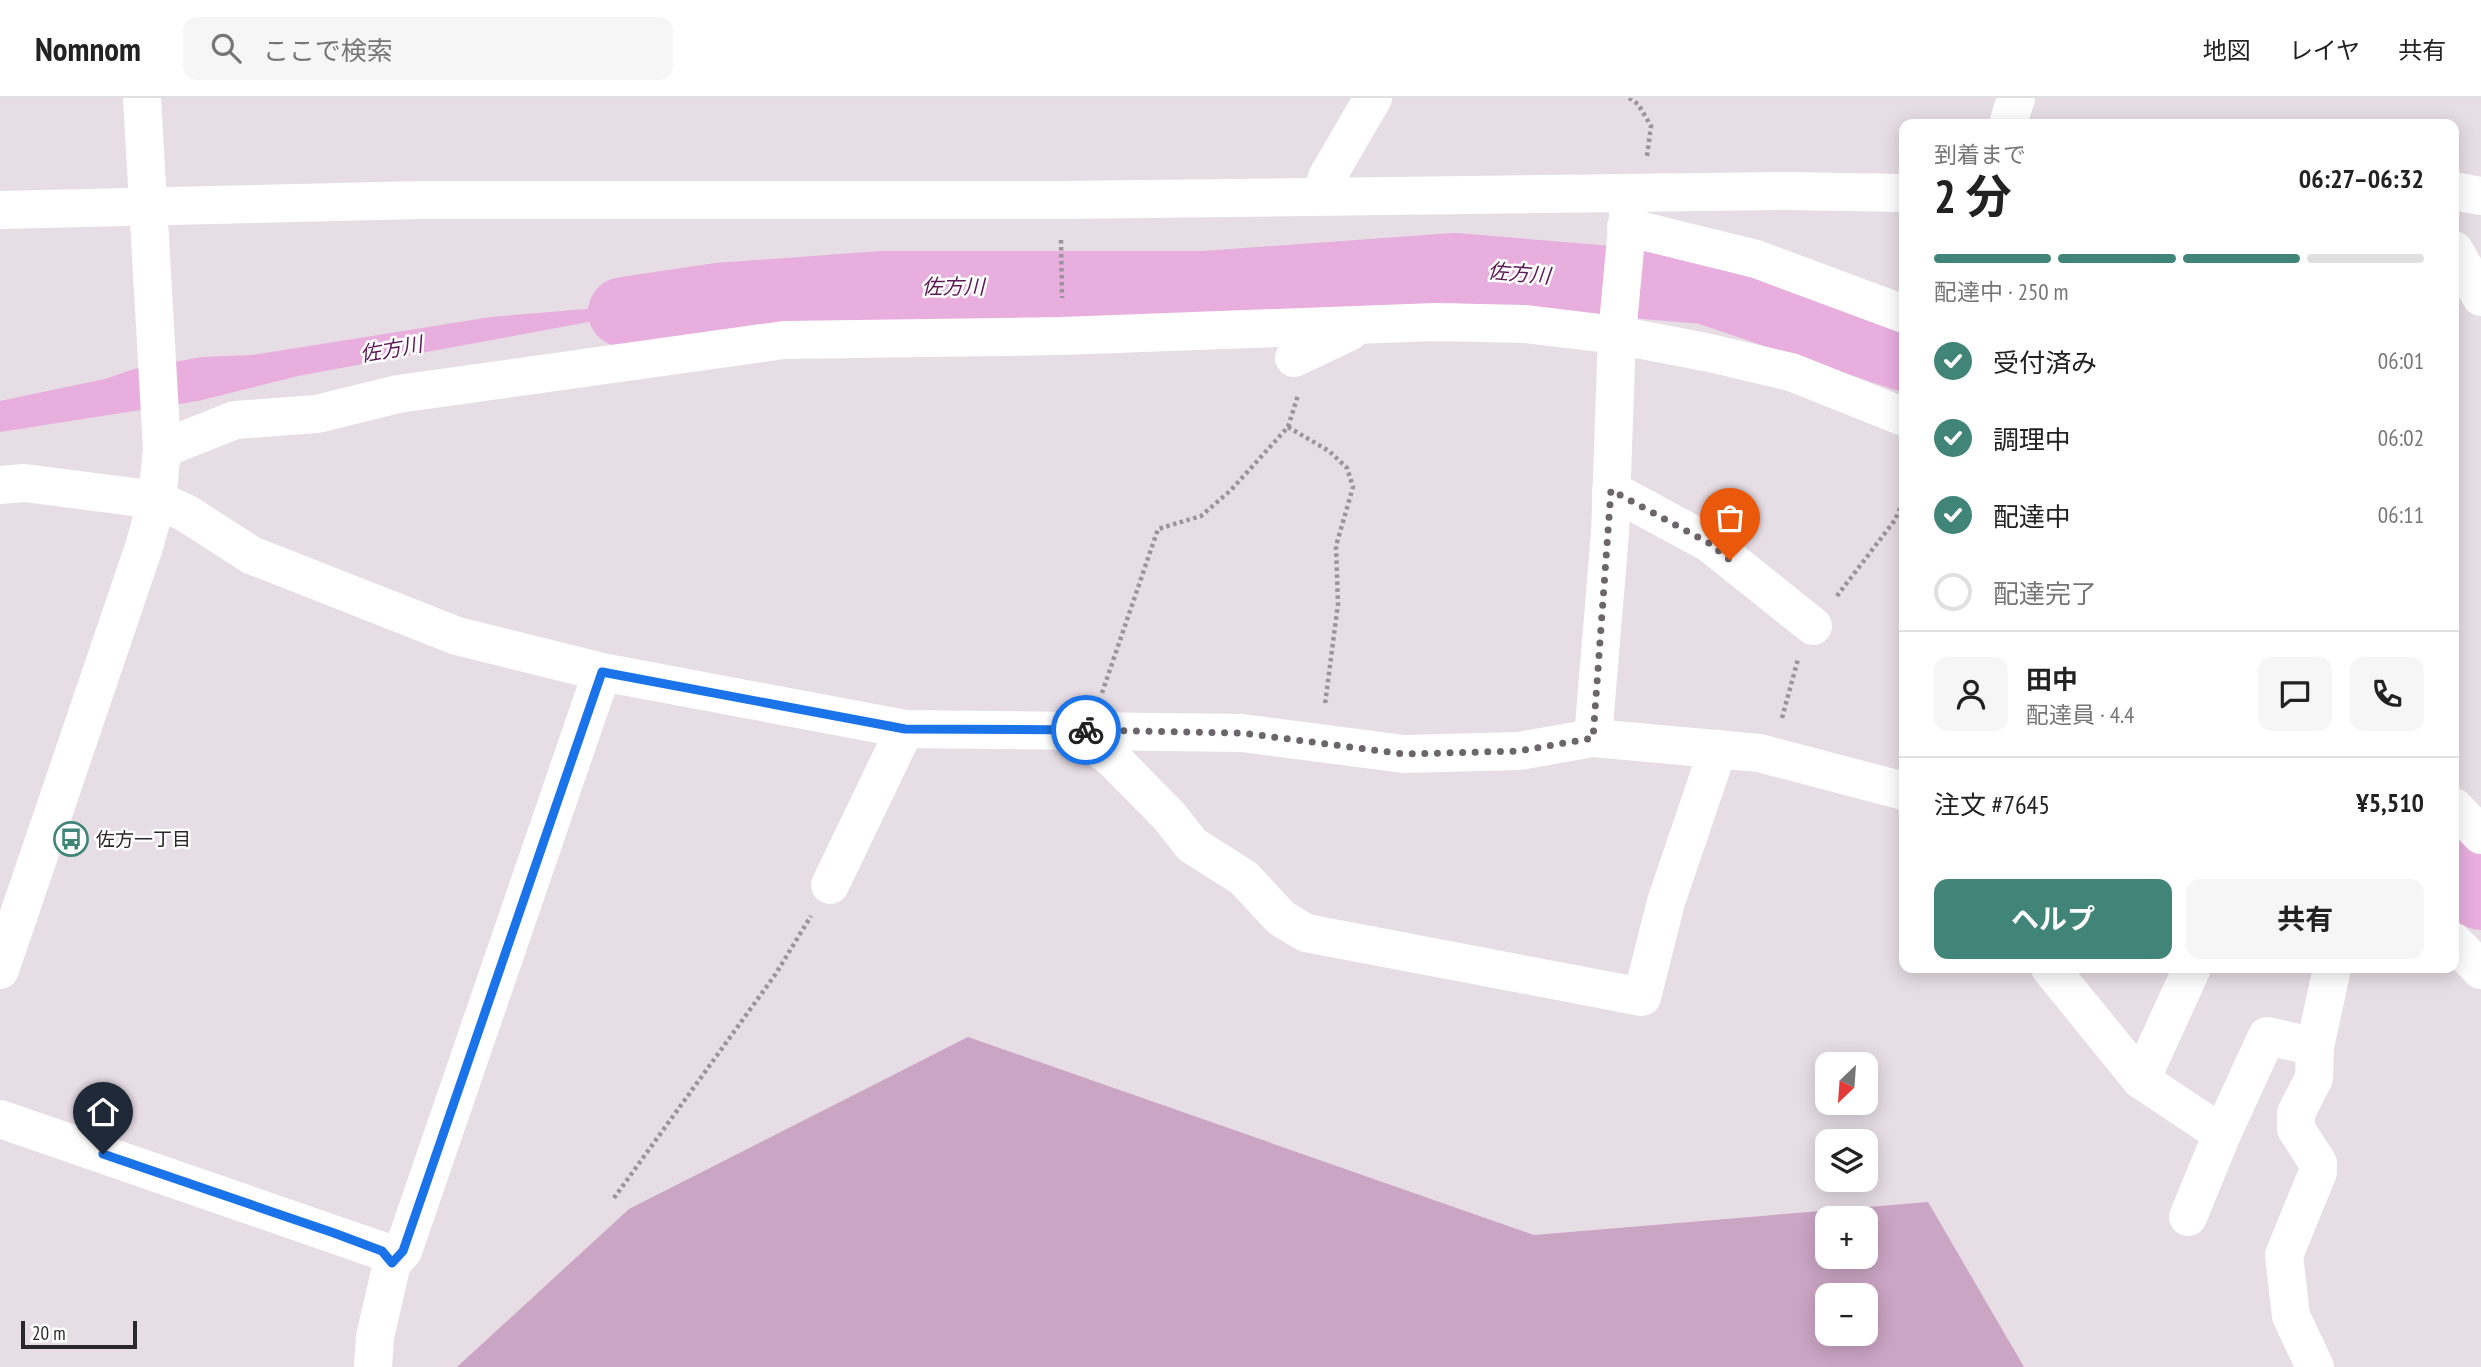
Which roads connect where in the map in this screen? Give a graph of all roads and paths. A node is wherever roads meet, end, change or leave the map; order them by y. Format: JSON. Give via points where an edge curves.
{"nodes":[{"id":1,"x":142,"y":98,"type":"edge"},
{"id":2,"x":1629,"y":98,"type":"edge"},
{"id":3,"x":1992,"y":98,"type":"edge"},
{"id":4,"x":2016,"y":98,"type":"edge"},
{"id":5,"x":1361,"y":102,"type":"edge"},
{"id":6,"x":1992,"y":119,"type":"edge"},
{"id":7,"x":2010,"y":119,"type":"edge"},
{"id":8,"x":2459,"y":192,"type":"edge"},
{"id":9,"x":1899,"y":193,"type":"edge"},
{"id":10,"x":1321,"y":196,"type":"junction"},
{"id":11,"x":2481,"y":196,"type":"edge"},
{"id":12,"x":1061,"y":200,"type":"junction"},
{"id":13,"x":147,"y":207,"type":"junction"},
{"id":14,"x":0,"y":210,"type":"edge"},
{"id":15,"x":1631,"y":213,"type":"junction"},
{"id":16,"x":2459,"y":259,"type":"edge"},
{"id":17,"x":2481,"y":297,"type":"edge"},
{"id":18,"x":1899,"y":312,"type":"edge"},
{"id":19,"x":1364,"y":325,"type":"junction"},
{"id":20,"x":1617,"y":335,"type":"junction"},
{"id":21,"x":1062,"y":336,"type":"junction"},
{"id":22,"x":1303,"y":354,"type":"joint"},
{"id":23,"x":1899,"y":415,"type":"edge"},
{"id":24,"x":1288,"y":426,"type":"junction"},
{"id":25,"x":161,"y":442,"type":"junction"},
{"id":26,"x":0,"y":485,"type":"edge"},
{"id":27,"x":1611,"y":490,"type":"junction"},
{"id":28,"x":157,"y":500,"type":"junction"},
{"id":29,"x":1813,"y":626,"type":"dead end"},
{"id":30,"x":602,"y":672,"type":"junction"},
{"id":31,"x":905,"y":729,"type":"junction"},
{"id":32,"x":1083,"y":730,"type":"junction"},
{"id":33,"x":1593,"y":738,"type":"junction"},
{"id":34,"x":1320,"y":743,"type":"junction"},
{"id":35,"x":1718,"y":749,"type":"junction"},
{"id":36,"x":1899,"y":790,"type":"edge"},
{"id":37,"x":2459,"y":812,"type":"edge"},
{"id":38,"x":2481,"y":835,"type":"edge"},
{"id":39,"x":830,"y":886,"type":"joint"},
{"id":40,"x":2459,"y":947,"type":"edge"},
{"id":41,"x":2481,"y":970,"type":"edge"},
{"id":42,"x":0,"y":971,"type":"edge"},
{"id":43,"x":2054,"y":973,"type":"edge"},
{"id":44,"x":2190,"y":973,"type":"edge"},
{"id":45,"x":2331,"y":973,"type":"edge"},
{"id":46,"x":2315,"y":1047,"type":"junction"},
{"id":47,"x":2141,"y":1080,"type":"junction"},
{"id":48,"x":0,"y":1119,"type":"edge"},
{"id":49,"x":2222,"y":1134,"type":"junction"},
{"id":50,"x":614,"y":1198,"type":"dead end"},
{"id":51,"x":2188,"y":1217,"type":"dead end"},
{"id":52,"x":392,"y":1263,"type":"junction"},
{"id":53,"x":373,"y":1367,"type":"edge"},
{"id":54,"x":2315,"y":1367,"type":"edge"}],
"edges":[{"from":1,"to":13,"type":"street"},
{"from":2,"to":15,"type":"path","via":[[1651,126]]},
{"from":3,"to":6,"type":"street"},
{"from":4,"to":7,"type":"street"},
{"from":5,"to":10,"type":"street"},
{"from":8,"to":11,"type":"street"},
{"from":9,"to":15,"type":"street"},
{"from":10,"to":12,"type":"street"},
{"from":10,"to":15,"type":"street"},
{"from":12,"to":13,"type":"street","via":[[421,200]]},
{"from":12,"to":21,"type":"path"},
{"from":13,"to":14,"type":"street"},
{"from":13,"to":25,"type":"street"},
{"from":15,"to":18,"type":"street"},
{"from":15,"to":20,"type":"street"},
{"from":16,"to":17,"type":"street"},
{"from":19,"to":20,"type":"street","via":[[1526,324]]},
{"from":19,"to":21,"type":"street"},
{"from":19,"to":22,"type":"street"},
{"from":20,"to":23,"type":"street","via":[[1791,372]]},
{"from":20,"to":27,"type":"street"},
{"from":21,"to":25,"type":"street","via":[[784,340],[398,394],[317,414],[235,420]]},
{"from":22,"to":24,"type":"path"},
{"from":24,"to":32,"type":"path","via":[[1231,491],[1201,516],[1158,529]]},
{"from":24,"to":34,"type":"path","via":[[1329,451],[1347,468],[1353,487],[1336,546],[1338,604]]},
{"from":25,"to":28,"type":"street"},
{"from":26,"to":28,"type":"street","via":[[25,482]]},
{"from":27,"to":29,"type":"street","via":[[1709,543]]},
{"from":27,"to":33,"type":"street"},
{"from":28,"to":30,"type":"street","via":[[251,555],[404,618]]},
{"from":28,"to":42,"type":"street"},
{"from":30,"to":31,"type":"street"},
{"from":30,"to":52,"type":"street","via":[[403,1251]]},
{"from":31,"to":32,"type":"street"},
{"from":31,"to":39,"type":"street"},
{"from":32,"to":34,"type":"street","via":[[1242,733]]},
{"from":32,"to":35,"type":"street","via":[[1192,845],[1244,878],[1281,918],[1306,933],[1642,997],[1666,902]]},
{"from":33,"to":34,"type":"street","via":[[1519,751],[1404,754]]},
{"from":33,"to":35,"type":"street"},
{"from":35,"to":36,"type":"street","via":[[1759,753]]},
{"from":37,"to":38,"type":"street"},
{"from":39,"to":50,"type":"path","via":[[775,975]]},
{"from":40,"to":41,"type":"street"},
{"from":43,"to":47,"type":"street"},
{"from":44,"to":47,"type":"street"},
{"from":45,"to":46,"type":"street"},
{"from":46,"to":49,"type":"street","via":[[2267,1036]]},
{"from":46,"to":54,"type":"street","via":[[2314,1078],[2296,1112],[2296,1129],[2318,1163],[2318,1172],[2284,1255],[2291,1316]]},
{"from":47,"to":49,"type":"street"},
{"from":48,"to":52,"type":"street","via":[[334,1233],[382,1251]]},
{"from":49,"to":51,"type":"street"},
{"from":52,"to":53,"type":"street"}]}
